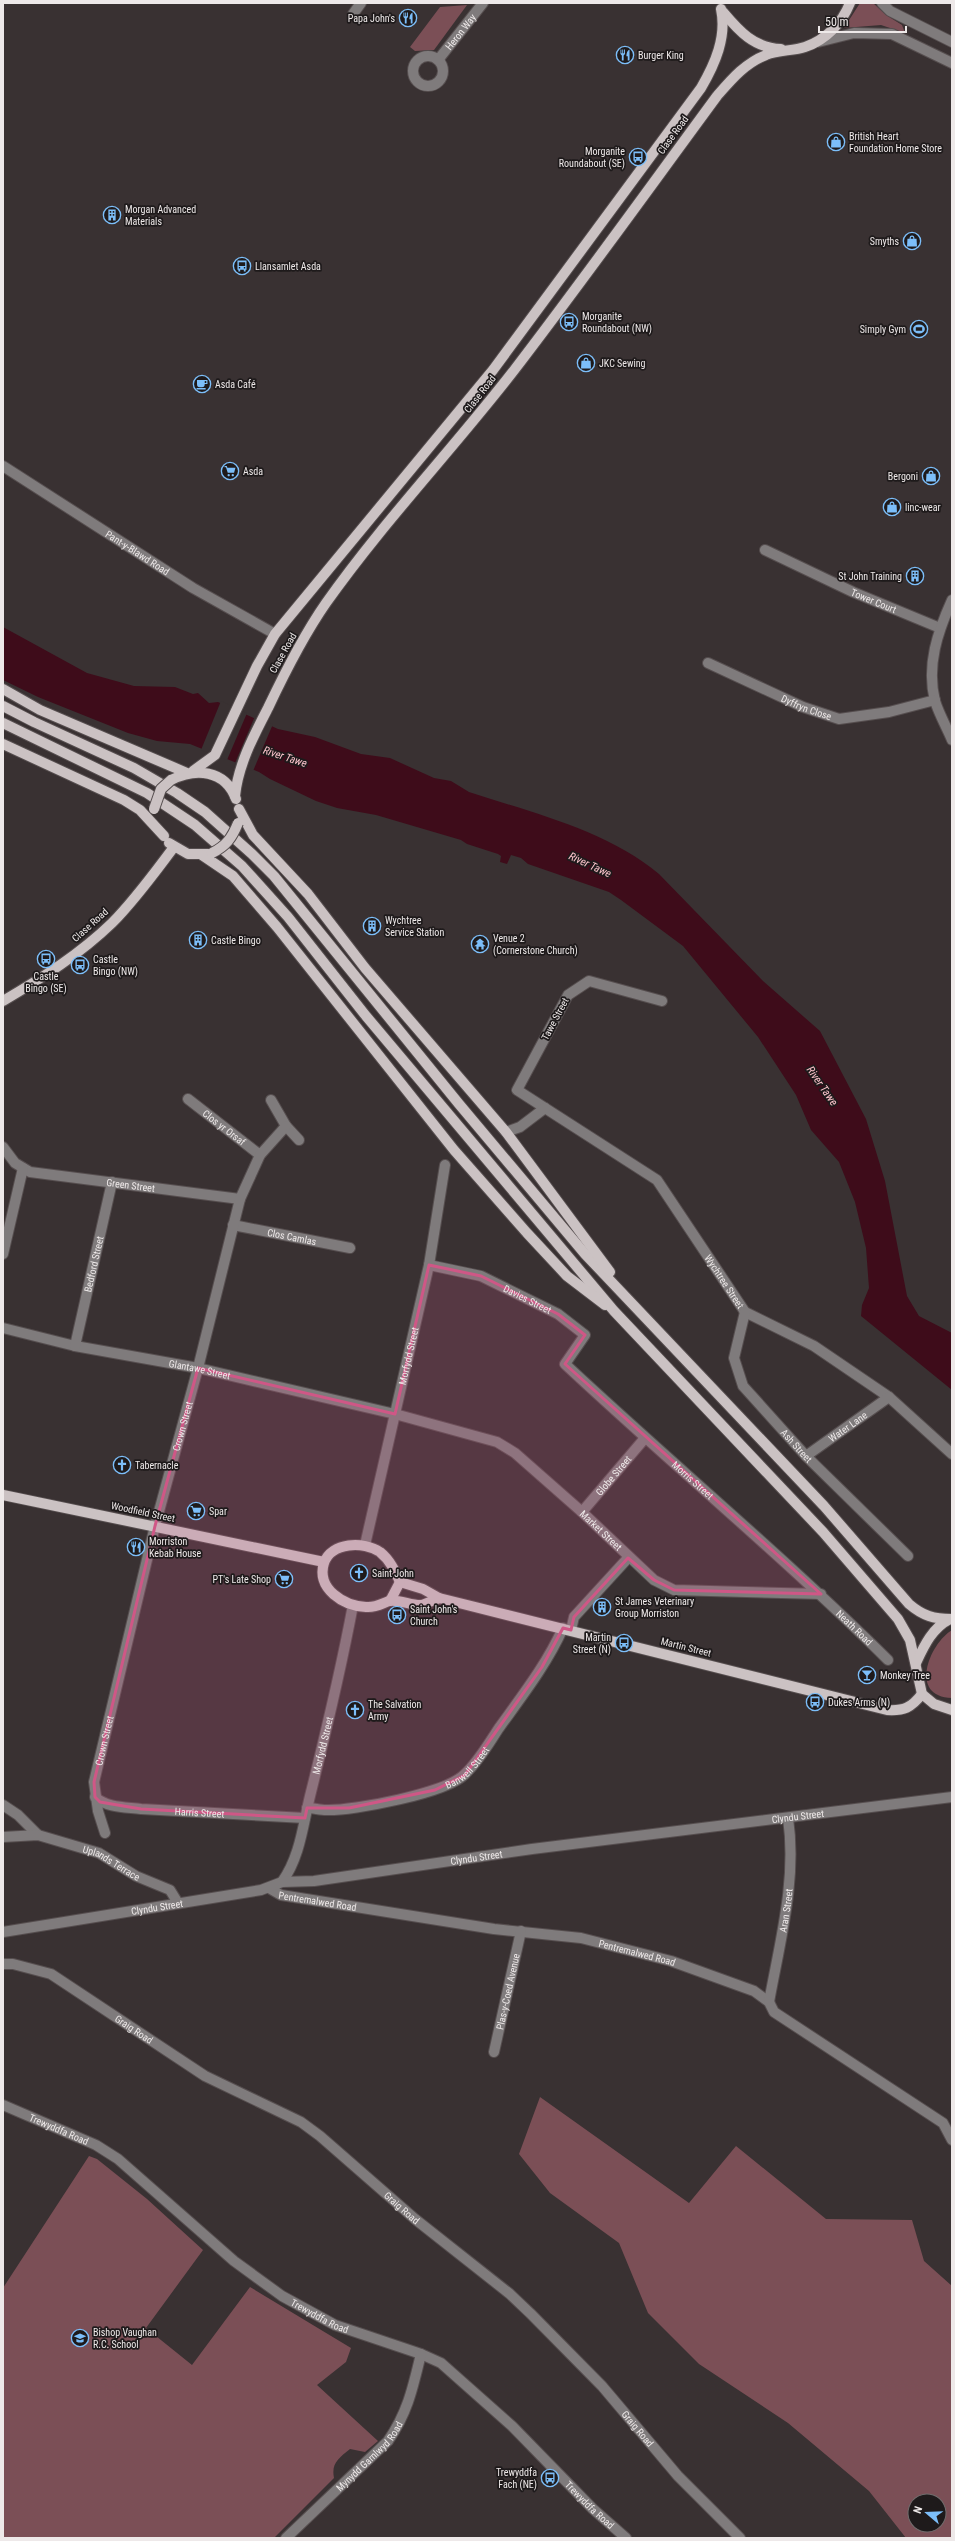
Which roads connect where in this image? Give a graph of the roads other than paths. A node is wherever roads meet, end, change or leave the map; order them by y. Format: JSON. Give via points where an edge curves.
{"nodes":[{"id":1,"x":361,"y":3,"type":"edge"},
{"id":2,"x":483,"y":3,"type":"edge"},
{"id":3,"x":850,"y":3,"type":"edge"},
{"id":4,"x":882,"y":3,"type":"edge"},
{"id":5,"x":721,"y":6,"type":"edge"},
{"id":6,"x":354,"y":14,"type":"dead end"},
{"id":7,"x":817,"y":42,"type":"junction"},
{"id":8,"x":952,"y":42,"type":"edge"},
{"id":9,"x":793,"y":50,"type":"junction"},
{"id":10,"x":438,"y":60,"type":"dead end"},
{"id":11,"x":952,"y":63,"type":"edge"},
{"id":12,"x":3,"y":466,"type":"edge"},
{"id":13,"x":765,"y":550,"type":"dead end"},
{"id":14,"x":952,"y":600,"type":"edge"},
{"id":15,"x":940,"y":628,"type":"junction"},
{"id":16,"x":275,"y":634,"type":"junction"},
{"id":17,"x":708,"y":663,"type":"dead end"},
{"id":18,"x":3,"y":689,"type":"edge"},
{"id":19,"x":935,"y":700,"type":"junction"},
{"id":20,"x":3,"y":706,"type":"edge"},
{"id":21,"x":3,"y":723,"type":"edge"},
{"id":22,"x":952,"y":740,"type":"edge"},
{"id":23,"x":3,"y":744,"type":"edge"},
{"id":24,"x":190,"y":772,"type":"junction"},
{"id":25,"x":235,"y":796,"type":"junction"},
{"id":26,"x":239,"y":809,"type":"junction"},
{"id":27,"x":164,"y":836,"type":"junction"},
{"id":28,"x":174,"y":847,"type":"junction"},
{"id":29,"x":207,"y":854,"type":"junction"},
{"id":30,"x":3,"y":1001,"type":"edge"},
{"id":31,"x":662,"y":1001,"type":"dead end"},
{"id":32,"x":517,"y":1090,"type":"joint"},
{"id":33,"x":188,"y":1099,"type":"dead end"},
{"id":34,"x":271,"y":1100,"type":"dead end"},
{"id":35,"x":545,"y":1108,"type":"junction"},
{"id":36,"x":286,"y":1126,"type":"junction"},
{"id":37,"x":506,"y":1132,"type":"junction"},
{"id":38,"x":299,"y":1140,"type":"dead end"},
{"id":39,"x":3,"y":1147,"type":"edge"},
{"id":40,"x":260,"y":1155,"type":"junction"},
{"id":41,"x":446,"y":1165,"type":"dead end"},
{"id":42,"x":23,"y":1168,"type":"junction"},
{"id":43,"x":112,"y":1182,"type":"junction"},
{"id":44,"x":240,"y":1199,"type":"junction"},
{"id":45,"x":233,"y":1225,"type":"junction"},
{"id":46,"x":350,"y":1248,"type":"dead end"},
{"id":47,"x":3,"y":1254,"type":"edge"},
{"id":48,"x":429,"y":1265,"type":"junction"},
{"id":49,"x":632,"y":1302,"type":"junction"},
{"id":50,"x":614,"y":1311,"type":"junction"},
{"id":51,"x":745,"y":1312,"type":"junction"},
{"id":52,"x":3,"y":1328,"type":"edge"},
{"id":53,"x":75,"y":1346,"type":"junction"},
{"id":54,"x":565,"y":1364,"type":"joint"},
{"id":55,"x":198,"y":1368,"type":"junction"},
{"id":56,"x":888,"y":1397,"type":"junction"},
{"id":57,"x":395,"y":1414,"type":"junction"},
{"id":58,"x":645,"y":1438,"type":"junction"},
{"id":59,"x":952,"y":1454,"type":"edge"},
{"id":60,"x":806,"y":1456,"type":"junction"},
{"id":61,"x":3,"y":1495,"type":"edge"},
{"id":62,"x":582,"y":1512,"type":"junction"},
{"id":63,"x":155,"y":1526,"type":"junction"},
{"id":64,"x":364,"y":1546,"type":"junction"},
{"id":65,"x":908,"y":1556,"type":"dead end"},
{"id":66,"x":628,"y":1558,"type":"junction"},
{"id":67,"x":324,"y":1562,"type":"junction"},
{"id":68,"x":400,"y":1582,"type":"junction"},
{"id":69,"x":821,"y":1594,"type":"junction"},
{"id":70,"x":439,"y":1598,"type":"junction"},
{"id":71,"x":390,"y":1601,"type":"junction"},
{"id":72,"x":353,"y":1605,"type":"junction"},
{"id":73,"x":952,"y":1618,"type":"edge"},
{"id":74,"x":567,"y":1629,"type":"junction"},
{"id":75,"x":888,"y":1660,"type":"dead end"},
{"id":76,"x":916,"y":1663,"type":"junction"},
{"id":77,"x":922,"y":1694,"type":"junction"},
{"id":78,"x":952,"y":1710,"type":"edge"},
{"id":79,"x":95,"y":1797,"type":"junction"},
{"id":80,"x":952,"y":1797,"type":"edge"},
{"id":81,"x":3,"y":1805,"type":"edge"},
{"id":82,"x":308,"y":1808,"type":"junction"},
{"id":83,"x":305,"y":1818,"type":"junction"},
{"id":84,"x":788,"y":1818,"type":"junction"},
{"id":85,"x":105,"y":1833,"type":"dead end"},
{"id":86,"x":38,"y":1835,"type":"junction"},
{"id":87,"x":3,"y":1837,"type":"edge"},
{"id":88,"x":282,"y":1882,"type":"junction"},
{"id":89,"x":269,"y":1888,"type":"junction"},
{"id":90,"x":178,"y":1903,"type":"junction"},
{"id":91,"x":521,"y":1931,"type":"junction"},
{"id":92,"x":3,"y":1932,"type":"edge"},
{"id":93,"x":3,"y":1964,"type":"edge"},
{"id":94,"x":769,"y":2002,"type":"junction"},
{"id":95,"x":494,"y":2052,"type":"dead end"},
{"id":96,"x":3,"y":2105,"type":"edge"},
{"id":97,"x":952,"y":2140,"type":"edge"},
{"id":98,"x":421,"y":2354,"type":"junction"},
{"id":99,"x":286,"y":2538,"type":"edge"},
{"id":100,"x":626,"y":2538,"type":"edge"},
{"id":101,"x":740,"y":2538,"type":"edge"}],
"edges":[{"from":1,"to":6,"type":"street"},
{"from":2,"to":10,"type":"street","name":"Heron Way"},
{"from":3,"to":7,"type":"main road","via":[[833,30]]},
{"from":4,"to":8,"type":"street","via":[[890,11]]},
{"from":5,"to":9,"type":"main road","via":[[740,33],[756,43],[774,49]]},
{"from":5,"to":16,"type":"main road","name":"Clase Road","via":[[724,23],[713,67],[678,119],[493,370]]},
{"from":7,"to":9,"type":"main road"},
{"from":7,"to":11,"type":"street","via":[[854,33],[892,34]]},
{"from":9,"to":25,"type":"main road","name":"Clase Road","via":[[767,54],[732,78],[515,368],[325,604],[293,658],[264,716],[242,766]]},
{"from":12,"to":16,"type":"street","name":"Pant-y-Blawd Road","via":[[193,588]]},
{"from":13,"to":15,"type":"street","name":"Tower Court","via":[[853,592]]},
{"from":14,"to":15,"type":"street"},
{"from":15,"to":19,"type":"street","via":[[932,662]]},
{"from":16,"to":24,"type":"main road","name":"Clase Road","via":[[215,755]]},
{"from":17,"to":19,"type":"street","name":"Dyffryn Close","via":[[803,707],[839,719],[889,712]]},
{"from":18,"to":24,"type":"main road","via":[[40,710]]},
{"from":19,"to":22,"type":"street"},
{"from":20,"to":49,"type":"main road","via":[[134,768],[206,812],[231,834],[274,876],[546,1209]]},
{"from":21,"to":50,"type":"main road","via":[[147,793],[195,825],[237,861],[288,917],[371,1022]]},
{"from":23,"to":27,"type":"main road","via":[[124,800],[140,810]]},
{"from":24,"to":25,"type":"main road","via":[[212,775],[225,783]]},
{"from":24,"to":27,"type":"main road","bridge":true,"via":[[171,780],[161,789],[154,809],[157,823]]},
{"from":25,"to":26,"type":"main road"},
{"from":26,"to":29,"type":"main road","bridge":true,"via":[[238,823],[232,839],[222,849]]},
{"from":26,"to":37,"type":"main road","via":[[253,835],[308,894],[366,968]]},
{"from":27,"to":28,"type":"main road"},
{"from":28,"to":29,"type":"main road","via":[[188,854]]},
{"from":28,"to":30,"type":"main road","name":"Clase Road","via":[[113,922],[43,978]]},
{"from":29,"to":50,"type":"main road","via":[[233,876],[277,927],[454,1150],[527,1233],[567,1276],[592,1298]]},
{"from":31,"to":32,"type":"street","name":"Tawe Street","via":[[589,981],[568,995]]},
{"from":32,"to":35,"type":"street","name":"Wychtree Street"},
{"from":33,"to":40,"type":"street","name":"Clos yr Orsaf"},
{"from":34,"to":36,"type":"street"},
{"from":35,"to":37,"type":"street","via":[[520,1127]]},
{"from":35,"to":51,"type":"street","name":"Wychtree Street","via":[[657,1180]]},
{"from":36,"to":38,"type":"street"},
{"from":36,"to":40,"type":"street","name":"Crown Street"},
{"from":37,"to":49,"type":"main road"},
{"from":39,"to":42,"type":"street"},
{"from":40,"to":44,"type":"street","name":"Crown Street"},
{"from":41,"to":48,"type":"street","name":"Morfydd Street"},
{"from":42,"to":43,"type":"street","name":"Green Street","via":[[30,1172]]},
{"from":42,"to":47,"type":"street"},
{"from":43,"to":44,"type":"street","name":"Green Street"},
{"from":43,"to":53,"type":"street","name":"Bedford Street"},
{"from":44,"to":45,"type":"street","name":"Crown Street"},
{"from":45,"to":46,"type":"street","name":"Clos Camlas"},
{"from":45,"to":55,"type":"street","name":"Crown Street"},
{"from":48,"to":54,"type":"street","name":"Davies Street","via":[[480,1276],[558,1314],[585,1335]]},
{"from":48,"to":57,"type":"street","name":"Morfydd Street"},
{"from":49,"to":73,"type":"main road","via":[[824,1506],[909,1604],[919,1613],[934,1619]]},
{"from":50,"to":76,"type":"main road","via":[[823,1532],[898,1620],[910,1640]]},
{"from":51,"to":56,"type":"street","name":"Wychtree Street","via":[[814,1346]]},
{"from":51,"to":60,"type":"street","name":"Ash Street","via":[[734,1358],[743,1386]]},
{"from":52,"to":53,"type":"street","name":"Glantawe Street"},
{"from":53,"to":55,"type":"street","name":"Glantawe Street"},
{"from":54,"to":58,"type":"street","name":"Morris Street"},
{"from":55,"to":57,"type":"street","name":"Glantawe Street"},
{"from":55,"to":63,"type":"street","name":"Crown Street"},
{"from":56,"to":59,"type":"street","name":"Wychtree Street"},
{"from":56,"to":60,"type":"street","name":"Water Lane"},
{"from":57,"to":62,"type":"street","name":"Market Street","via":[[496,1442],[515,1453]]},
{"from":57,"to":64,"type":"street","name":"Morfydd Street"},
{"from":58,"to":62,"type":"street","name":"Globe Street"},
{"from":58,"to":69,"type":"street","name":"Morris Street"},
{"from":60,"to":65,"type":"street","name":"Ash Street"},
{"from":61,"to":63,"type":"main road","name":"Woodfield Street"},
{"from":62,"to":66,"type":"street","name":"Market Street"},
{"from":63,"to":67,"type":"main road","name":"Woodfield Street"},
{"from":63,"to":79,"type":"street","name":"Crown Street","via":[[94,1782]]},
{"from":64,"to":67,"type":"main road","via":[[339,1548],[331,1552]]},
{"from":64,"to":68,"type":"main road","via":[[379,1552],[393,1567]]},
{"from":66,"to":69,"type":"street","name":"Market Street","via":[[654,1580],[674,1590]]},
{"from":66,"to":74,"type":"street","name":"Banwell Street","via":[[574,1616]]},
{"from":67,"to":72,"type":"main road","via":[[323,1572],[327,1588],[337,1598]]},
{"from":68,"to":70,"type":"main road","name":"Martin Street","via":[[423,1589]]},
{"from":68,"to":71,"type":"main road"},
{"from":69,"to":75,"type":"street","name":"Neath Road"},
{"from":70,"to":71,"type":"main road","via":[[422,1605]]},
{"from":70,"to":74,"type":"main road","name":"Martin Street"},
{"from":71,"to":72,"type":"main road","via":[[378,1607]]},
{"from":72,"to":82,"type":"street","name":"Morfydd Street","via":[[335,1699]]},
{"from":73,"to":76,"type":"main road","via":[[938,1627]]},
{"from":74,"to":77,"type":"main road","name":"Martin Street","via":[[887,1710],[900,1711],[911,1707]]},
{"from":74,"to":82,"type":"street","name":"Banwell Street","via":[[478,1758],[455,1782],[436,1790],[349,1808]]},
{"from":76,"to":77,"type":"main road"},
{"from":77,"to":78,"type":"main road","via":[[934,1704]]},
{"from":79,"to":83,"type":"street","name":"Harris Street","via":[[100,1802],[115,1806],[141,1809]]},
{"from":79,"to":85,"type":"street","name":"Crown Street"},
{"from":80,"to":84,"type":"street","name":"Clyndu Street"},
{"from":81,"to":86,"type":"street","via":[[18,1815]]},
{"from":82,"to":83,"type":"street","name":"Morfydd Street"},
{"from":83,"to":88,"type":"street","name":"Morfydd Street","via":[[292,1868]]},
{"from":84,"to":88,"type":"street","name":"Clyndu Street","via":[[532,1849],[314,1881]]},
{"from":84,"to":94,"type":"street","name":"Aran Street","via":[[791,1842],[790,1889]]},
{"from":86,"to":87,"type":"street"},
{"from":86,"to":90,"type":"street","name":"Uplands Terrace","via":[[99,1853],[136,1876],[170,1890]]},
{"from":88,"to":89,"type":"street","name":"Clyndu Street"},
{"from":89,"to":90,"type":"street","name":"Clyndu Street"},
{"from":89,"to":91,"type":"street","name":"Pentremalwed Road","via":[[281,1895],[494,1929]]},
{"from":90,"to":92,"type":"street","name":"Clyndu Street"},
{"from":91,"to":94,"type":"street","name":"Pentremalwed Road","via":[[581,1938],[671,1961],[754,1991]]},
{"from":91,"to":95,"type":"street","name":"Plas-y-Coed Avenue"},
{"from":93,"to":101,"type":"street","name":"Graig Road","via":[[13,1964],[51,1974],[205,2076],[301,2122],[320,2136],[415,2219],[510,2294],[530,2313],[602,2386],[678,2476]]},
{"from":94,"to":97,"type":"street","name":"Pentremalwed Road","via":[[774,2012],[943,2123]]},
{"from":96,"to":98,"type":"street","name":"Trewyddfa Road","via":[[96,2145],[118,2159],[234,2261],[282,2296],[335,2326]]},
{"from":98,"to":99,"type":"street","name":"Mynydd Garnlwyd Road","via":[[410,2402],[388,2441]]},
{"from":98,"to":100,"type":"street","name":"Trewyddfa Road","via":[[441,2363],[512,2426],[593,2509]]}]}
